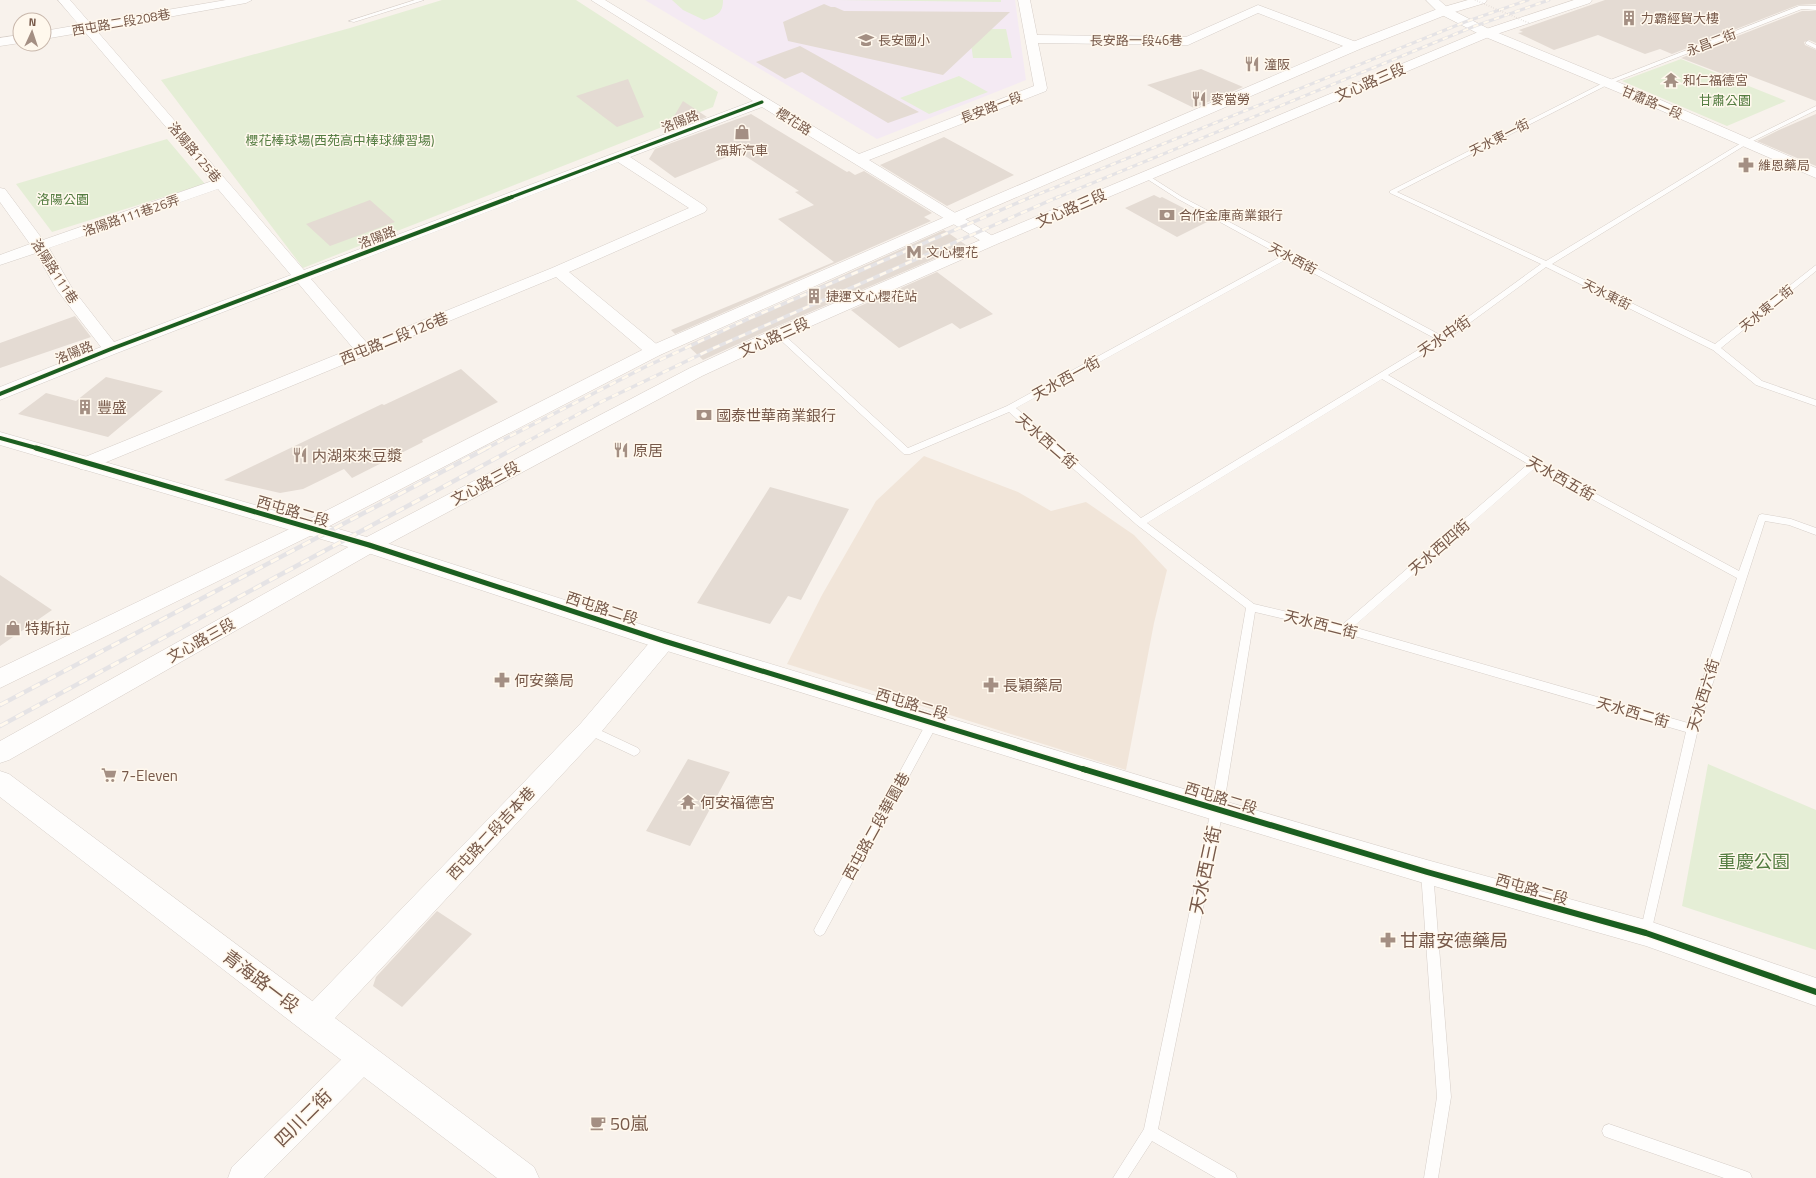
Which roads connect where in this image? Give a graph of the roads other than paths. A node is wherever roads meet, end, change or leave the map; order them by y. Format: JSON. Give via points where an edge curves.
{"nodes":[{"id":1,"x":64,"y":0,"type":"edge"},
{"id":2,"x":246,"y":0,"type":"edge"},
{"id":3,"x":421,"y":0,"type":"edge"},
{"id":4,"x":1024,"y":0,"type":"edge"},
{"id":5,"x":1432,"y":0,"type":"edge"},
{"id":6,"x":1481,"y":0,"type":"edge"},
{"id":7,"x":1586,"y":0,"type":"edge"},
{"id":8,"x":601,"y":1,"type":"edge"},
{"id":9,"x":1256,"y":4,"type":"edge"},
{"id":10,"x":1816,"y":8,"type":"edge"},
{"id":11,"x":1444,"y":12,"type":"junction"},
{"id":12,"x":352,"y":21,"type":"dead end"},
{"id":13,"x":90,"y":28,"type":"junction"},
{"id":14,"x":1487,"y":33,"type":"junction"},
{"id":15,"x":52,"y":34,"type":"edge"},
{"id":16,"x":1032,"y":39,"type":"junction"},
{"id":17,"x":12,"y":40,"type":"edge"},
{"id":18,"x":0,"y":42,"type":"edge"},
{"id":19,"x":1808,"y":43,"type":"dead end"},
{"id":20,"x":1355,"y":46,"type":"junction"},
{"id":21,"x":1816,"y":47,"type":"edge"},
{"id":22,"x":1607,"y":83,"type":"junction"},
{"id":23,"x":762,"y":102,"type":"junction"},
{"id":24,"x":1816,"y":108,"type":"edge"},
{"id":25,"x":1745,"y":143,"type":"junction"},
{"id":26,"x":619,"y":156,"type":"junction"},
{"id":27,"x":856,"y":160,"type":"junction"},
{"id":28,"x":1816,"y":173,"type":"edge"},
{"id":29,"x":1146,"y":176,"type":"junction"},
{"id":30,"x":222,"y":183,"type":"junction"},
{"id":31,"x":0,"y":192,"type":"edge"},
{"id":32,"x":1392,"y":192,"type":"joint"},
{"id":33,"x":953,"y":219,"type":"junction"},
{"id":34,"x":991,"y":241,"type":"junction"},
{"id":35,"x":40,"y":247,"type":"junction"},
{"id":36,"x":1289,"y":255,"type":"junction"},
{"id":37,"x":0,"y":260,"type":"edge"},
{"id":38,"x":1546,"y":264,"type":"junction"},
{"id":39,"x":1816,"y":267,"type":"edge"},
{"id":40,"x":558,"y":271,"type":"junction"},
{"id":41,"x":301,"y":277,"type":"junction"},
{"id":42,"x":778,"y":334,"type":"junction"},
{"id":43,"x":1442,"y":339,"type":"junction"},
{"id":44,"x":1716,"y":348,"type":"junction"},
{"id":45,"x":111,"y":350,"type":"junction"},
{"id":46,"x":364,"y":350,"type":"junction"},
{"id":47,"x":654,"y":351,"type":"junction"},
{"id":48,"x":1383,"y":376,"type":"junction"},
{"id":49,"x":0,"y":394,"type":"edge"},
{"id":50,"x":1816,"y":404,"type":"edge"},
{"id":51,"x":1010,"y":408,"type":"junction"},
{"id":52,"x":0,"y":438,"type":"edge"},
{"id":53,"x":87,"y":464,"type":"junction"},
{"id":54,"x":1534,"y":464,"type":"junction"},
{"id":55,"x":1140,"y":523,"type":"junction"},
{"id":56,"x":309,"y":528,"type":"junction"},
{"id":57,"x":1816,"y":532,"type":"edge"},
{"id":58,"x":369,"y":545,"type":"junction"},
{"id":59,"x":1741,"y":576,"type":"junction"},
{"id":60,"x":1251,"y":607,"type":"junction"},
{"id":61,"x":1344,"y":629,"type":"junction"},
{"id":62,"x":664,"y":641,"type":"junction"},
{"id":63,"x":0,"y":679,"type":"edge"},
{"id":64,"x":932,"y":723,"type":"junction"},
{"id":65,"x":1692,"y":729,"type":"junction"},
{"id":66,"x":589,"y":730,"type":"junction"},
{"id":67,"x":634,"y":751,"type":"dead end"},
{"id":68,"x":0,"y":753,"type":"edge"},
{"id":69,"x":0,"y":782,"type":"edge"},
{"id":70,"x":1217,"y":810,"type":"junction"},
{"id":71,"x":1427,"y":872,"type":"junction"},
{"id":72,"x":820,"y":930,"type":"dead end"},
{"id":73,"x":1646,"y":933,"type":"junction"},
{"id":74,"x":1816,"y":992,"type":"edge"},
{"id":75,"x":313,"y":1021,"type":"junction"},
{"id":76,"x":363,"y":1058,"type":"junction"},
{"id":77,"x":1609,"y":1131,"type":"dead end"},
{"id":78,"x":1150,"y":1132,"type":"junction"},
{"id":79,"x":243,"y":1178,"type":"edge"},
{"id":80,"x":523,"y":1178,"type":"edge"},
{"id":81,"x":1120,"y":1178,"type":"edge"},
{"id":82,"x":1230,"y":1178,"type":"edge"},
{"id":83,"x":1430,"y":1178,"type":"edge"},
{"id":84,"x":1745,"y":1178,"type":"edge"}],
"edges":[{"from":1,"to":13,"type":"street","name":"洛陽路125巷"},
{"from":2,"to":13,"type":"street","name":"西屯路二段208巷"},
{"from":3,"to":12,"type":"lane"},
{"from":4,"to":16,"type":"street","name":"長安路一段"},
{"from":5,"to":11,"type":"main road","name":"甘肅路一段"},
{"from":6,"to":11,"type":"main road"},
{"from":7,"to":14,"type":"main road","name":"文心路三段"},
{"from":8,"to":23,"type":"street","name":"櫻花路"},
{"from":9,"to":16,"type":"street","name":"長安路一段46巷","via":[[1188,41]]},
{"from":9,"to":20,"type":"street"},
{"from":10,"to":22,"type":"lane","name":"永昌二街","via":[[1801,7]]},
{"from":11,"to":14,"type":"main road","name":"甘肅路一段"},
{"from":11,"to":20,"type":"main road"},
{"from":13,"to":15,"type":"street","name":"西屯路二段208巷"},
{"from":13,"to":30,"type":"street","name":"洛陽路125巷"},
{"from":14,"to":22,"type":"main road","name":"甘肅路一段"},
{"from":14,"to":29,"type":"main road","name":"文心路三段"},
{"from":16,"to":27,"type":"street","name":"長安路一段","via":[[1041,88]]},
{"from":17,"to":18,"type":"street"},
{"from":19,"to":21,"type":"lane"},
{"from":20,"to":33,"type":"main road"},
{"from":22,"to":25,"type":"main road","name":"甘肅路一段"},
{"from":22,"to":32,"type":"lane","name":"天水東一街"},
{"from":23,"to":26,"type":"street","name":"洛陽路"},
{"from":23,"to":27,"type":"street","name":"櫻花路"},
{"from":24,"to":25,"type":"lane","name":"天水中街"},
{"from":25,"to":28,"type":"main road","name":"甘肅路一段"},
{"from":25,"to":38,"type":"lane","name":"天水中街"},
{"from":26,"to":40,"type":"street","name":"西屯路二段126巷","via":[[700,209]]},
{"from":26,"to":41,"type":"street","name":"洛陽路"},
{"from":27,"to":33,"type":"street","name":"櫻花路"},
{"from":29,"to":34,"type":"main road","name":"文心路三段"},
{"from":29,"to":36,"type":"lane","name":"天水西街","via":[[1180,198]]},
{"from":30,"to":35,"type":"street","name":"洛陽路111巷26弄"},
{"from":30,"to":41,"type":"street","name":"洛陽路125巷"},
{"from":31,"to":35,"type":"street","name":"洛陽路111巷"},
{"from":32,"to":38,"type":"lane","name":"天水東街"},
{"from":33,"to":34,"type":"street","name":"櫻花路"},
{"from":33,"to":47,"type":"main road"},
{"from":34,"to":42,"type":"main road","name":"文心路三段"},
{"from":35,"to":37,"type":"street","name":"洛陽路111巷26弄"},
{"from":35,"to":45,"type":"street","name":"洛陽路111巷","via":[[65,290]]},
{"from":36,"to":43,"type":"lane","name":"天水西街"},
{"from":36,"to":51,"type":"lane","name":"天水西一街"},
{"from":38,"to":43,"type":"lane","name":"天水中街"},
{"from":38,"to":44,"type":"lane","name":"天水東街"},
{"from":39,"to":44,"type":"lane","name":"天水東二街"},
{"from":40,"to":46,"type":"street","name":"西屯路二段126巷"},
{"from":40,"to":47,"type":"street"},
{"from":41,"to":45,"type":"street","name":"洛陽路"},
{"from":41,"to":46,"type":"street","name":"洛陽路125巷"},
{"from":42,"to":51,"type":"lane","name":"天水西一街","via":[[907,452]]},
{"from":42,"to":58,"type":"main road","name":"文心路三段","via":[[696,372]]},
{"from":43,"to":48,"type":"lane","name":"天水中街"},
{"from":44,"to":50,"type":"lane","name":"天水東街","via":[[1759,383]]},
{"from":45,"to":49,"type":"street","name":"洛陽路"},
{"from":46,"to":53,"type":"street","name":"西屯路二段126巷"},
{"from":47,"to":56,"type":"main road"},
{"from":48,"to":54,"type":"lane","name":"天水西五街"},
{"from":48,"to":55,"type":"lane","name":"天水中街"},
{"from":51,"to":55,"type":"lane","name":"天水西二街"},
{"from":52,"to":53,"type":"main road","name":"西屯路二段"},
{"from":53,"to":56,"type":"main road","name":"西屯路二段"},
{"from":54,"to":59,"type":"lane","name":"天水西五街"},
{"from":54,"to":61,"type":"lane","name":"天水西四街"},
{"from":55,"to":60,"type":"lane","name":"天水西二街"},
{"from":56,"to":58,"type":"main road","name":"西屯路二段"},
{"from":56,"to":63,"type":"main road"},
{"from":57,"to":59,"type":"lane","name":"天水西六街","via":[[1791,522],[1762,517]]},
{"from":58,"to":62,"type":"main road","name":"西屯路二段"},
{"from":58,"to":68,"type":"main road","name":"文心路三段"},
{"from":59,"to":65,"type":"lane","name":"天水西六街"},
{"from":60,"to":61,"type":"lane","name":"天水西二街"},
{"from":60,"to":70,"type":"lane","name":"天水西三街"},
{"from":61,"to":65,"type":"lane","name":"天水西二街"},
{"from":62,"to":64,"type":"main road","name":"西屯路二段"},
{"from":62,"to":66,"type":"street","name":"西屯路二段吉本巷"},
{"from":64,"to":70,"type":"main road","name":"西屯路二段"},
{"from":64,"to":72,"type":"lane","name":"西屯路二段華園巷"},
{"from":65,"to":73,"type":"lane","name":"天水西六街"},
{"from":66,"to":67,"type":"lane"},
{"from":66,"to":75,"type":"street","name":"西屯路二段吉本巷"},
{"from":69,"to":75,"type":"main road","name":"青海路一段"},
{"from":70,"to":71,"type":"main road","name":"西屯路二段"},
{"from":70,"to":78,"type":"lane","name":"天水西三街"},
{"from":71,"to":73,"type":"main road","name":"西屯路二段"},
{"from":71,"to":83,"type":"lane","via":[[1444,1097]]},
{"from":73,"to":74,"type":"main road","name":"西屯路二段"},
{"from":75,"to":76,"type":"main road","name":"青海路一段"},
{"from":76,"to":79,"type":"street","name":"四川二街"},
{"from":76,"to":80,"type":"main road","name":"青海路一段"},
{"from":77,"to":84,"type":"lane"},
{"from":78,"to":81,"type":"lane","name":"天水西三街"},
{"from":78,"to":82,"type":"lane"}]}
